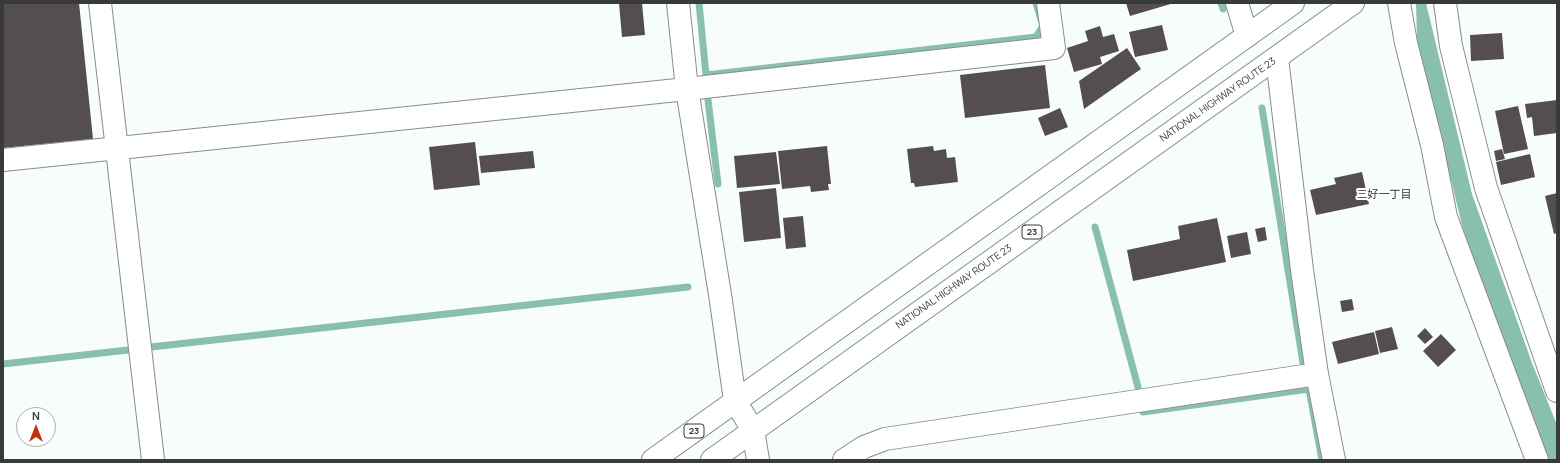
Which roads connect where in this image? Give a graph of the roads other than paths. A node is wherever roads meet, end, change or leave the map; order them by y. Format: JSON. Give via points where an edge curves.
{"nodes":[{"id":1,"x":100,"y":3,"type":"edge"},
{"id":2,"x":678,"y":3,"type":"edge"},
{"id":3,"x":1048,"y":3,"type":"edge"},
{"id":4,"x":1236,"y":3,"type":"edge"},
{"id":5,"x":1293,"y":3,"type":"edge"},
{"id":6,"x":1353,"y":3,"type":"edge"},
{"id":7,"x":1399,"y":3,"type":"edge"},
{"id":8,"x":1445,"y":3,"type":"edge"},
{"id":9,"x":1247,"y":36,"type":"junction"},
{"id":10,"x":1277,"y":58,"type":"junction"},
{"id":11,"x":687,"y":89,"type":"junction"},
{"id":12,"x":117,"y":148,"type":"junction"},
{"id":13,"x":3,"y":160,"type":"edge"},
{"id":14,"x":1318,"y":374,"type":"junction"},
{"id":15,"x":1557,"y":391,"type":"edge"},
{"id":16,"x":735,"y":401,"type":"junction"},
{"id":17,"x":753,"y":430,"type":"junction"},
{"id":18,"x":153,"y":460,"type":"edge"},
{"id":19,"x":653,"y":460,"type":"edge"},
{"id":20,"x":712,"y":460,"type":"edge"},
{"id":21,"x":758,"y":460,"type":"edge"},
{"id":22,"x":844,"y":460,"type":"edge"},
{"id":23,"x":1334,"y":460,"type":"edge"},
{"id":24,"x":1537,"y":460,"type":"edge"}],
"edges":[{"from":1,"to":12,"type":"main road"},
{"from":2,"to":11,"type":"main road"},
{"from":3,"to":11,"type":"main road","via":[[1054,48]]},
{"from":4,"to":9,"type":"main road"},
{"from":5,"to":9,"type":"main road","number":"23"},
{"from":6,"to":10,"type":"main road","name":"NATIONAL HIGHWAY ROUTE 23","number":"23"},
{"from":7,"to":24,"type":"main road","via":[[1446,217]]},
{"from":8,"to":15,"type":"main road","via":[[1451,46],[1486,188]]},
{"from":9,"to":16,"type":"main road","number":"23"},
{"from":10,"to":14,"type":"main road","via":[[1302,270]]},
{"from":10,"to":17,"type":"main road","name":"NATIONAL HIGHWAY ROUTE 23","number":"23"},
{"from":11,"to":12,"type":"main road"},
{"from":11,"to":16,"type":"main road"},
{"from":12,"to":13,"type":"main road"},
{"from":12,"to":18,"type":"main road"},
{"from":14,"to":22,"type":"main road","via":[[886,439],[864,447]]},
{"from":14,"to":23,"type":"main road"},
{"from":16,"to":17,"type":"main road"},
{"from":16,"to":19,"type":"main road","number":"23"},
{"from":17,"to":20,"type":"main road","name":"NATIONAL HIGHWAY ROUTE 23","number":"23"},
{"from":17,"to":21,"type":"main road"}]}
